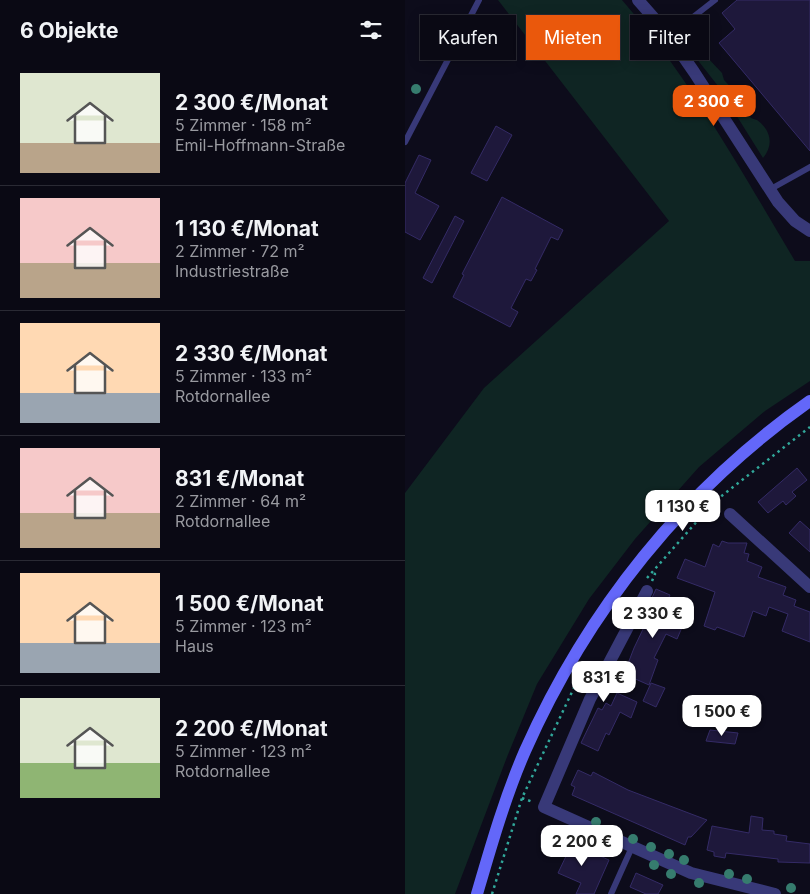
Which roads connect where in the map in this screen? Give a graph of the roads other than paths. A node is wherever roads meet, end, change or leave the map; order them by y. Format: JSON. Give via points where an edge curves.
{"nodes":[{"id":1,"x":479,"y":0,"type":"edge"},
{"id":2,"x":715,"y":0,"type":"edge"},
{"id":3,"x":643,"y":1,"type":"edge"},
{"id":4,"x":654,"y":15,"type":"edge"},
{"id":5,"x":696,"y":15,"type":"edge"},
{"id":6,"x":685,"y":60,"type":"edge"},
{"id":7,"x":405,"y":142,"type":"edge"},
{"id":8,"x":810,"y":167,"type":"edge"},
{"id":9,"x":769,"y":190,"type":"junction"},
{"id":10,"x":810,"y":231,"type":"edge"},
{"id":11,"x":810,"y":401,"type":"edge"},
{"id":12,"x":730,"y":514,"type":"dead end"},
{"id":13,"x":810,"y":586,"type":"edge"},
{"id":14,"x":647,"y":590,"type":"dead end"},
{"id":15,"x":632,"y":847,"type":"junction"},
{"id":16,"x":477,"y":894,"type":"edge"},
{"id":17,"x":611,"y":894,"type":"edge"},
{"id":18,"x":775,"y":894,"type":"edge"}],
"edges":[{"from":1,"to":7,"type":"lane"},
{"from":2,"to":5,"type":"lane"},
{"from":3,"to":4,"type":"street"},
{"from":6,"to":9,"type":"street"},
{"from":8,"to":9,"type":"lane"},
{"from":9,"to":10,"type":"street","via":[[795,221]]},
{"from":11,"to":16,"type":"main road","via":[[705,488],[651,546],[586,636],[525,752],[492,840]]},
{"from":12,"to":13,"type":"street"},
{"from":14,"to":15,"type":"street","via":[[590,699],[544,806]]},
{"from":15,"to":17,"type":"lane"},
{"from":15,"to":18,"type":"street","via":[[699,876]]}]}
